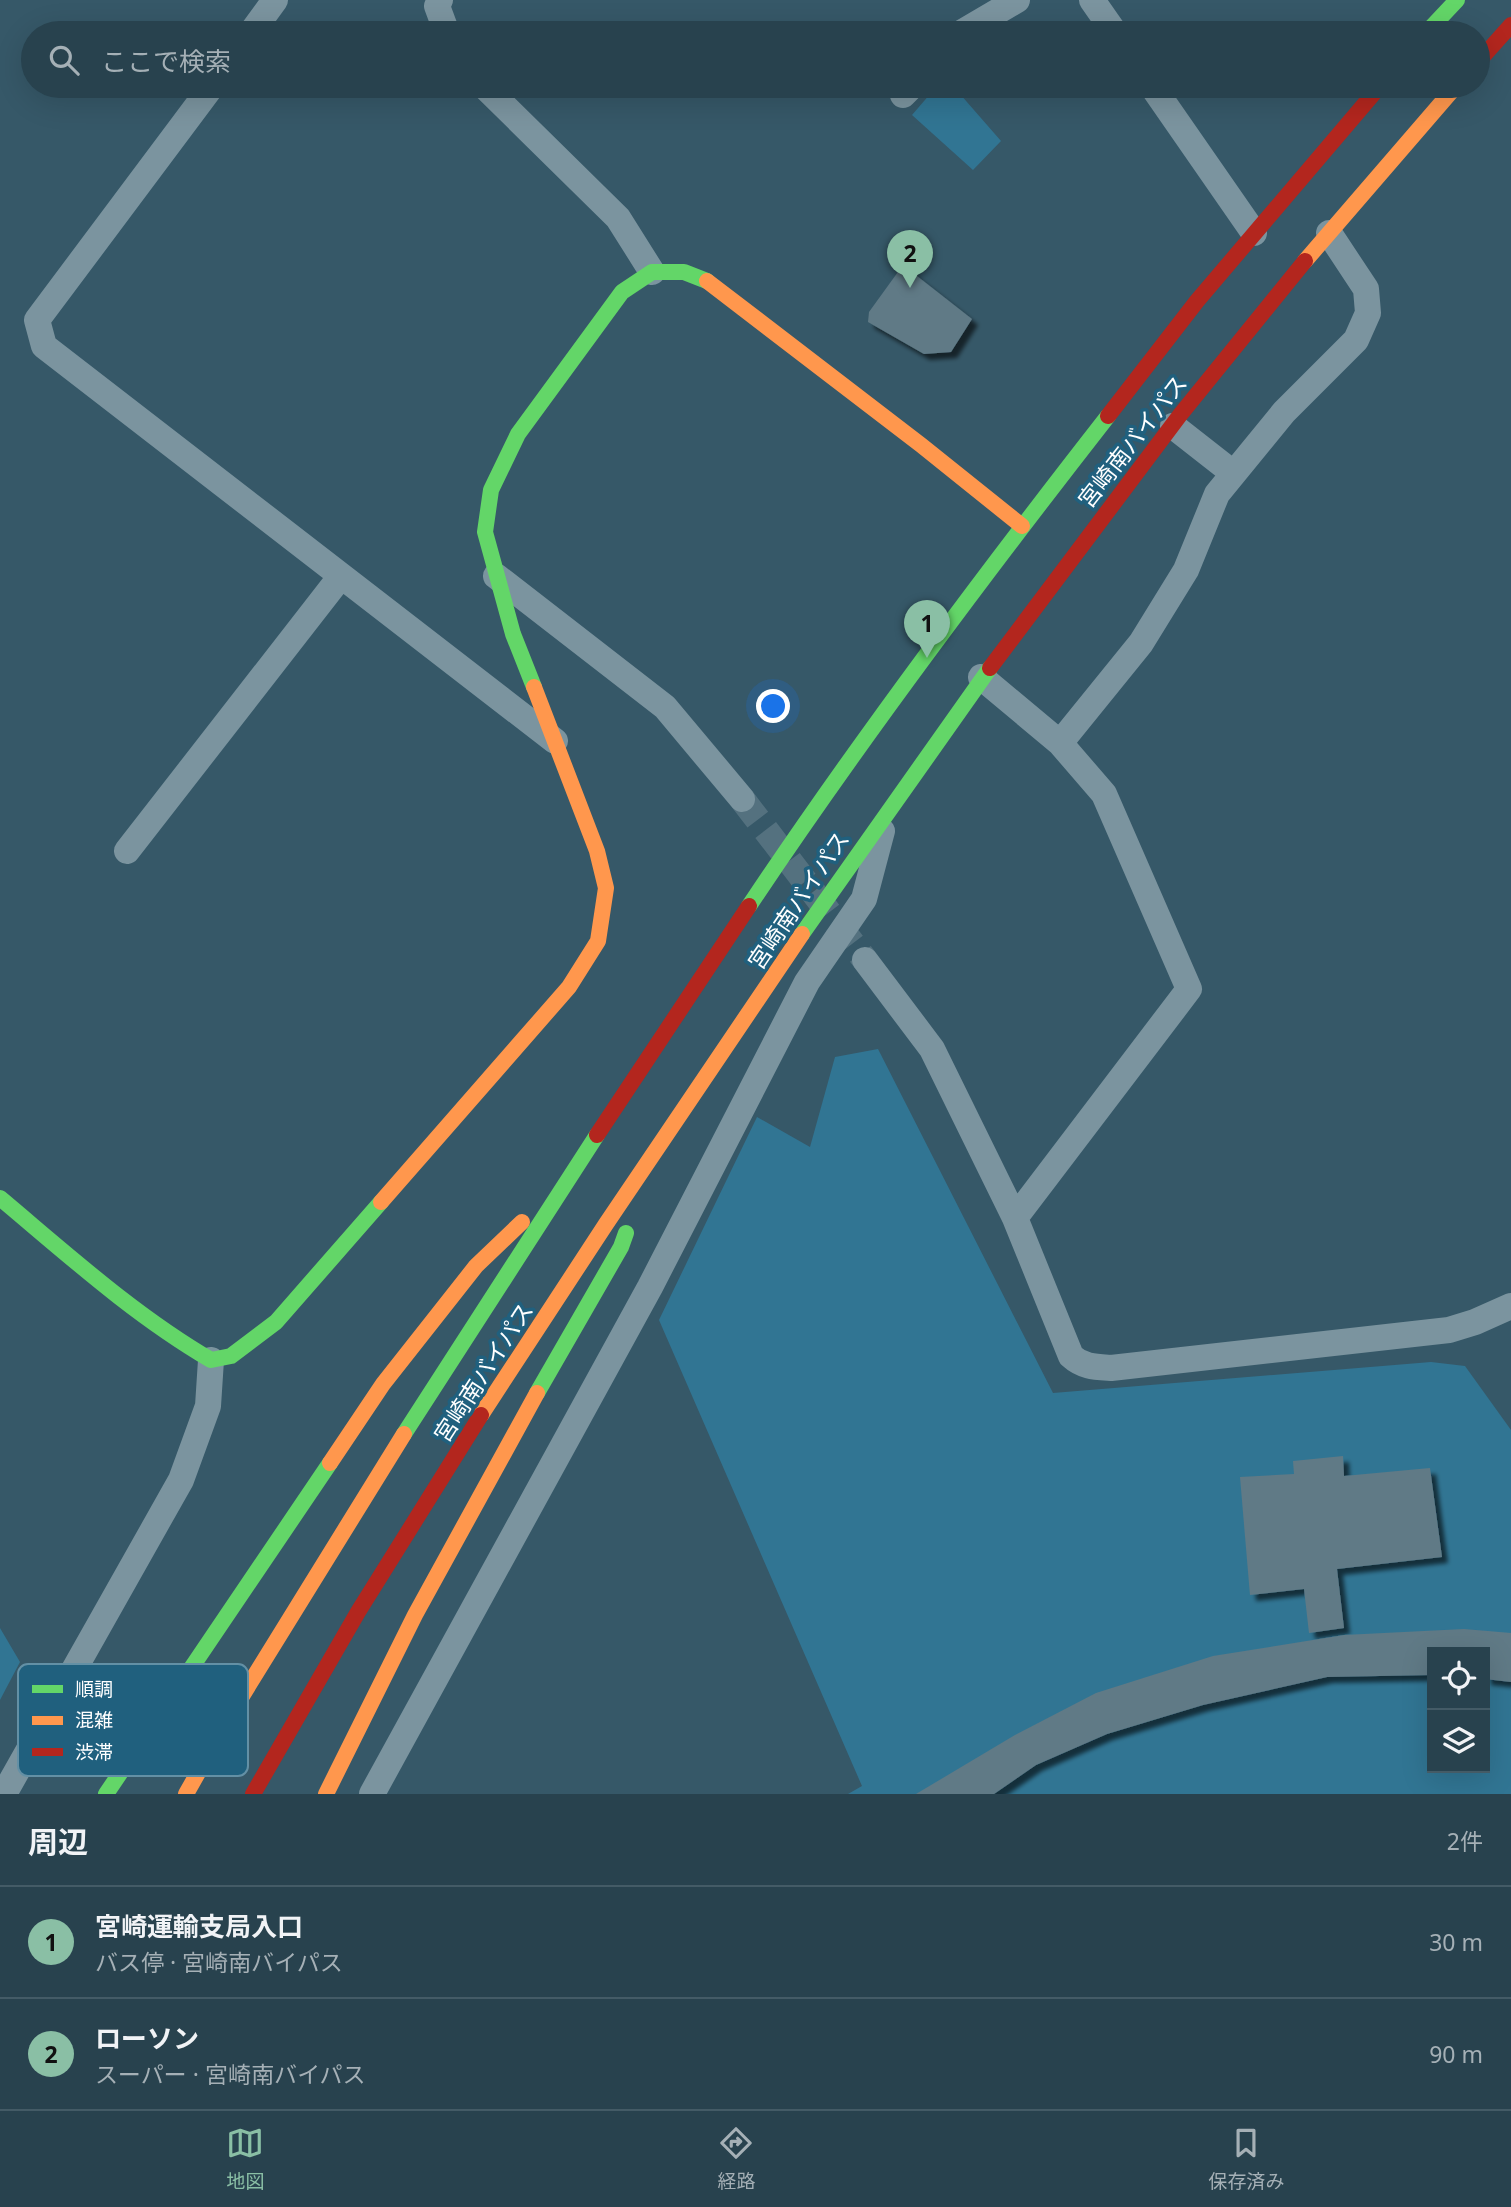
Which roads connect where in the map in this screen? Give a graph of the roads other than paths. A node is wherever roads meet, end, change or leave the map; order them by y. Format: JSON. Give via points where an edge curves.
{"nodes":[{"id":1,"x":275,"y":0,"type":"edge"},
{"id":2,"x":1017,"y":0,"type":"edge"},
{"id":3,"x":1092,"y":0,"type":"edge"},
{"id":4,"x":1457,"y":0,"type":"edge"},
{"id":5,"x":431,"y":2,"type":"edge"},
{"id":6,"x":260,"y":21,"type":"edge"},
{"id":7,"x":441,"y":21,"type":"edge"},
{"id":8,"x":981,"y":21,"type":"edge"},
{"id":9,"x":1107,"y":21,"type":"edge"},
{"id":10,"x":1437,"y":21,"type":"edge"},
{"id":11,"x":1511,"y":25,"type":"edge"},
{"id":12,"x":1490,"y":49,"type":"edge"},
{"id":13,"x":203,"y":98,"type":"edge"},
{"id":14,"x":496,"y":98,"type":"edge"},
{"id":15,"x":1160,"y":98,"type":"edge"},
{"id":16,"x":1370,"y":98,"type":"edge"},
{"id":17,"x":1446,"y":98,"type":"edge"},
{"id":18,"x":1254,"y":233,"type":"junction"},
{"id":19,"x":1329,"y":233,"type":"junction"},
{"id":20,"x":652,"y":272,"type":"junction"},
{"id":21,"x":1173,"y":426,"type":"junction"},
{"id":22,"x":1233,"y":473,"type":"junction"},
{"id":23,"x":1022,"y":526,"type":"junction"},
{"id":24,"x":341,"y":576,"type":"junction"},
{"id":25,"x":496,"y":576,"type":"junction"},
{"id":26,"x":981,"y":677,"type":"junction"},
{"id":27,"x":556,"y":742,"type":"junction"},
{"id":28,"x":1060,"y":743,"type":"junction"},
{"id":29,"x":742,"y":799,"type":"tunnel mouth"},
{"id":30,"x":888,"y":810,"type":"junction"},
{"id":31,"x":127,"y":851,"type":"dead end"},
{"id":32,"x":865,"y":960,"type":"tunnel mouth"},
{"id":33,"x":650,"y":1157,"type":"junction"},
{"id":34,"x":573,"y":1171,"type":"junction"},
{"id":35,"x":0,"y":1198,"type":"edge"},
{"id":36,"x":1016,"y":1218,"type":"junction"},
{"id":37,"x":1511,"y":1306,"type":"edge"},
{"id":38,"x":211,"y":1360,"type":"junction"},
{"id":39,"x":77,"y":1664,"type":"edge"},
{"id":40,"x":194,"y":1664,"type":"edge"},
{"id":41,"x":248,"y":1686,"type":"edge"},
{"id":42,"x":18,"y":1769,"type":"edge"},
{"id":43,"x":118,"y":1776,"type":"edge"},
{"id":44,"x":196,"y":1776,"type":"edge"},
{"id":45,"x":4,"y":1794,"type":"edge"},
{"id":46,"x":106,"y":1794,"type":"edge"},
{"id":47,"x":186,"y":1794,"type":"edge"},
{"id":48,"x":253,"y":1794,"type":"edge"},
{"id":49,"x":326,"y":1794,"type":"edge"},
{"id":50,"x":372,"y":1794,"type":"edge"}],
"edges":[{"from":1,"to":6,"type":"street"},
{"from":2,"to":8,"type":"street"},
{"from":3,"to":9,"type":"street"},
{"from":4,"to":10,"type":"main road"},
{"from":5,"to":7,"type":"street"},
{"from":11,"to":12,"type":"main road"},
{"from":13,"to":24,"type":"street","via":[[37,320],[44,346]]},
{"from":14,"to":20,"type":"street","via":[[618,218]]},
{"from":15,"to":18,"type":"street"},
{"from":16,"to":18,"type":"main road","name":"宮崎南バイパス"},
{"from":17,"to":19,"type":"main road","name":"宮崎南バイパス"},
{"from":18,"to":23,"type":"main road","name":"宮崎南バイパス"},
{"from":19,"to":21,"type":"main road","name":"宮崎南バイパス","via":[[1245,331]]},
{"from":19,"to":22,"type":"street","via":[[1366,289],[1368,313],[1356,340],[1284,412]]},
{"from":20,"to":23,"type":"main road","via":[[684,272],[710,282]]},
{"from":20,"to":25,"type":"main road","via":[[622,292],[518,434],[491,489],[485,532]]},
{"from":21,"to":22,"type":"street"},
{"from":21,"to":26,"type":"main road","name":"宮崎南バイパス"},
{"from":22,"to":28,"type":"street","via":[[1217,494],[1186,570],[1141,643]]},
{"from":23,"to":34,"type":"main road","name":"宮崎南バイパス","via":[[802,828]]},
{"from":24,"to":27,"type":"street"},
{"from":24,"to":31,"type":"street"},
{"from":25,"to":27,"type":"main road","via":[[513,634]]},
{"from":25,"to":29,"type":"street","via":[[665,707]]},
{"from":26,"to":28,"type":"street"},
{"from":26,"to":30,"type":"main road","name":"宮崎南バイパス"},
{"from":27,"to":38,"type":"main road","via":[[606,888],[597,941],[569,987],[276,1322],[231,1356]]},
{"from":28,"to":36,"type":"street","via":[[1104,794],[1189,989]]},
{"from":30,"to":33,"type":"main road","name":"宮崎南バイパス"},
{"from":30,"to":50,"type":"street","via":[[864,899],[807,982],[650,1287]]},
{"from":32,"to":36,"type":"street","via":[[932,1049]]},
{"from":33,"to":48,"type":"main road","name":"宮崎南バイパス","via":[[357,1613]]},
{"from":33,"to":49,"type":"main road","via":[[621,1247],[485,1485]]},
{"from":34,"to":40,"type":"main road","via":[[476,1266],[383,1384]]},
{"from":34,"to":41,"type":"main road","name":"宮崎南バイパス"},
{"from":35,"to":38,"type":"main road","via":[[128,1305]]},
{"from":36,"to":37,"type":"street","via":[[1071,1356],[1090,1367],[1449,1330]]},
{"from":38,"to":39,"type":"street","via":[[208,1406],[181,1480]]},
{"from":42,"to":45,"type":"street"},
{"from":43,"to":46,"type":"main road"},
{"from":44,"to":47,"type":"main road","name":"宮崎南バイパス"}]}
